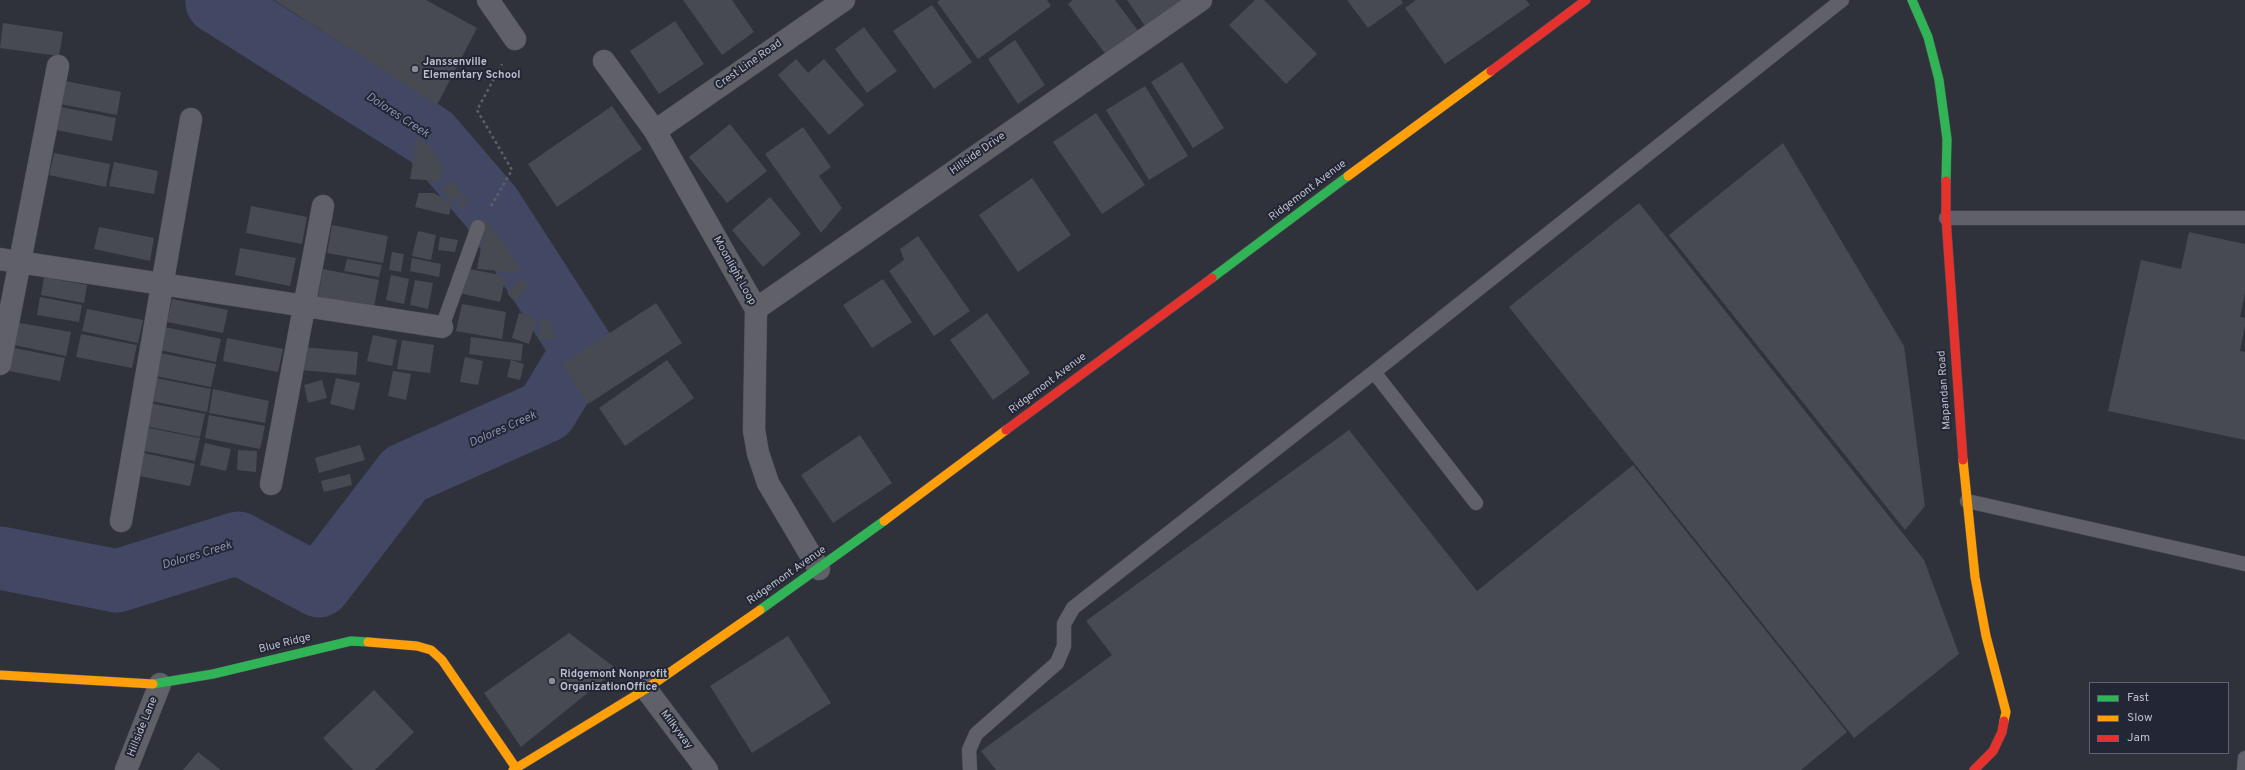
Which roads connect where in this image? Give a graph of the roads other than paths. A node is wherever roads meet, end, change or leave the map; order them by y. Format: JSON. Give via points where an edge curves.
{"nodes":[{"id":1,"x":488,"y":0,"type":"edge"},
{"id":2,"x":844,"y":0,"type":"edge"},
{"id":3,"x":1201,"y":0,"type":"edge"},
{"id":4,"x":1586,"y":0,"type":"edge"},
{"id":5,"x":1842,"y":0,"type":"edge"},
{"id":6,"x":1912,"y":0,"type":"edge"},
{"id":7,"x":515,"y":39,"type":"road end"},
{"id":8,"x":604,"y":61,"type":"dead end"},
{"id":9,"x":58,"y":66,"type":"dead end"},
{"id":10,"x":191,"y":118,"type":"dead end"},
{"id":11,"x":655,"y":131,"type":"junction"},
{"id":12,"x":323,"y":206,"type":"dead end"},
{"id":13,"x":1946,"y":218,"type":"junction"},
{"id":14,"x":2245,"y":218,"type":"edge"},
{"id":15,"x":478,"y":227,"type":"road end"},
{"id":16,"x":10,"y":261,"type":"edge"},
{"id":17,"x":163,"y":285,"type":"junction"},
{"id":18,"x":305,"y":308,"type":"junction"},
{"id":19,"x":756,"y":309,"type":"junction"},
{"id":20,"x":442,"y":327,"type":"joint"},
{"id":21,"x":0,"y":364,"type":"edge"},
{"id":22,"x":1374,"y":372,"type":"junction"},
{"id":23,"x":271,"y":484,"type":"dead end"},
{"id":24,"x":1967,"y":501,"type":"junction"},
{"id":25,"x":1476,"y":503,"type":"dead end"},
{"id":26,"x":121,"y":521,"type":"dead end"},
{"id":27,"x":2245,"y":564,"type":"edge"},
{"id":28,"x":819,"y":569,"type":"junction"},
{"id":29,"x":0,"y":675,"type":"edge"},
{"id":30,"x":160,"y":684,"type":"junction"},
{"id":31,"x":646,"y":689,"type":"junction"},
{"id":32,"x":2245,"y":758,"type":"edge"},
{"id":33,"x":1981,"y":768,"type":"edge"},
{"id":34,"x":515,"y":769,"type":"edge"},
{"id":35,"x":126,"y":770,"type":"edge"},
{"id":36,"x":707,"y":770,"type":"edge"},
{"id":37,"x":970,"y":770,"type":"edge"},
{"id":38,"x":2244,"y":770,"type":"edge"}],
"edges":[{"from":1,"to":7,"type":"street"},
{"from":2,"to":11,"type":"street","name":"Crest Line Road"},
{"from":3,"to":19,"type":"street","name":"Hillside Drive"},
{"from":4,"to":28,"type":"street","name":"Ridgemont Avenue"},
{"from":5,"to":22,"type":"lane"},
{"from":6,"to":13,"type":"street","name":"Mapandan Road","via":[[1928,37],[1939,80],[1948,139]]},
{"from":8,"to":11,"type":"street","name":"Moonlight Loop"},
{"from":9,"to":16,"type":"street"},
{"from":10,"to":17,"type":"street"},
{"from":11,"to":19,"type":"street","name":"Moonlight Loop"},
{"from":12,"to":18,"type":"street"},
{"from":13,"to":14,"type":"lane"},
{"from":13,"to":24,"type":"street","name":"Mapandan Road","via":[[1957,395]]},
{"from":15,"to":20,"type":"lane"},
{"from":16,"to":17,"type":"street"},
{"from":16,"to":21,"type":"street"},
{"from":17,"to":18,"type":"street"},
{"from":17,"to":26,"type":"street"},
{"from":18,"to":20,"type":"street"},
{"from":18,"to":23,"type":"street"},
{"from":19,"to":28,"type":"street","name":"Moonlight Loop","via":[[754,430],[758,453],[768,483]]},
{"from":22,"to":25,"type":"lane"},
{"from":22,"to":37,"type":"lane","via":[[1073,608],[1064,624],[1064,646],[1057,663],[976,734],[969,750]]},
{"from":24,"to":27,"type":"lane"},
{"from":24,"to":33,"type":"street","name":"Mapandan Road","via":[[1975,577],[1986,636],[2006,712],[2002,732]]},
{"from":28,"to":31,"type":"street","name":"Ridgemont Avenue"},
{"from":29,"to":30,"type":"street","name":"Blue Ridge"},
{"from":30,"to":34,"type":"street","name":"Blue Ridge","via":[[214,674],[351,641],[417,646],[431,650],[442,660]]},
{"from":30,"to":35,"type":"street","name":"Hillside Lane"},
{"from":31,"to":34,"type":"street","name":"Ridgemont Avenue"},
{"from":31,"to":36,"type":"street","name":"Milkyway"},
{"from":32,"to":38,"type":"lane"}]}
